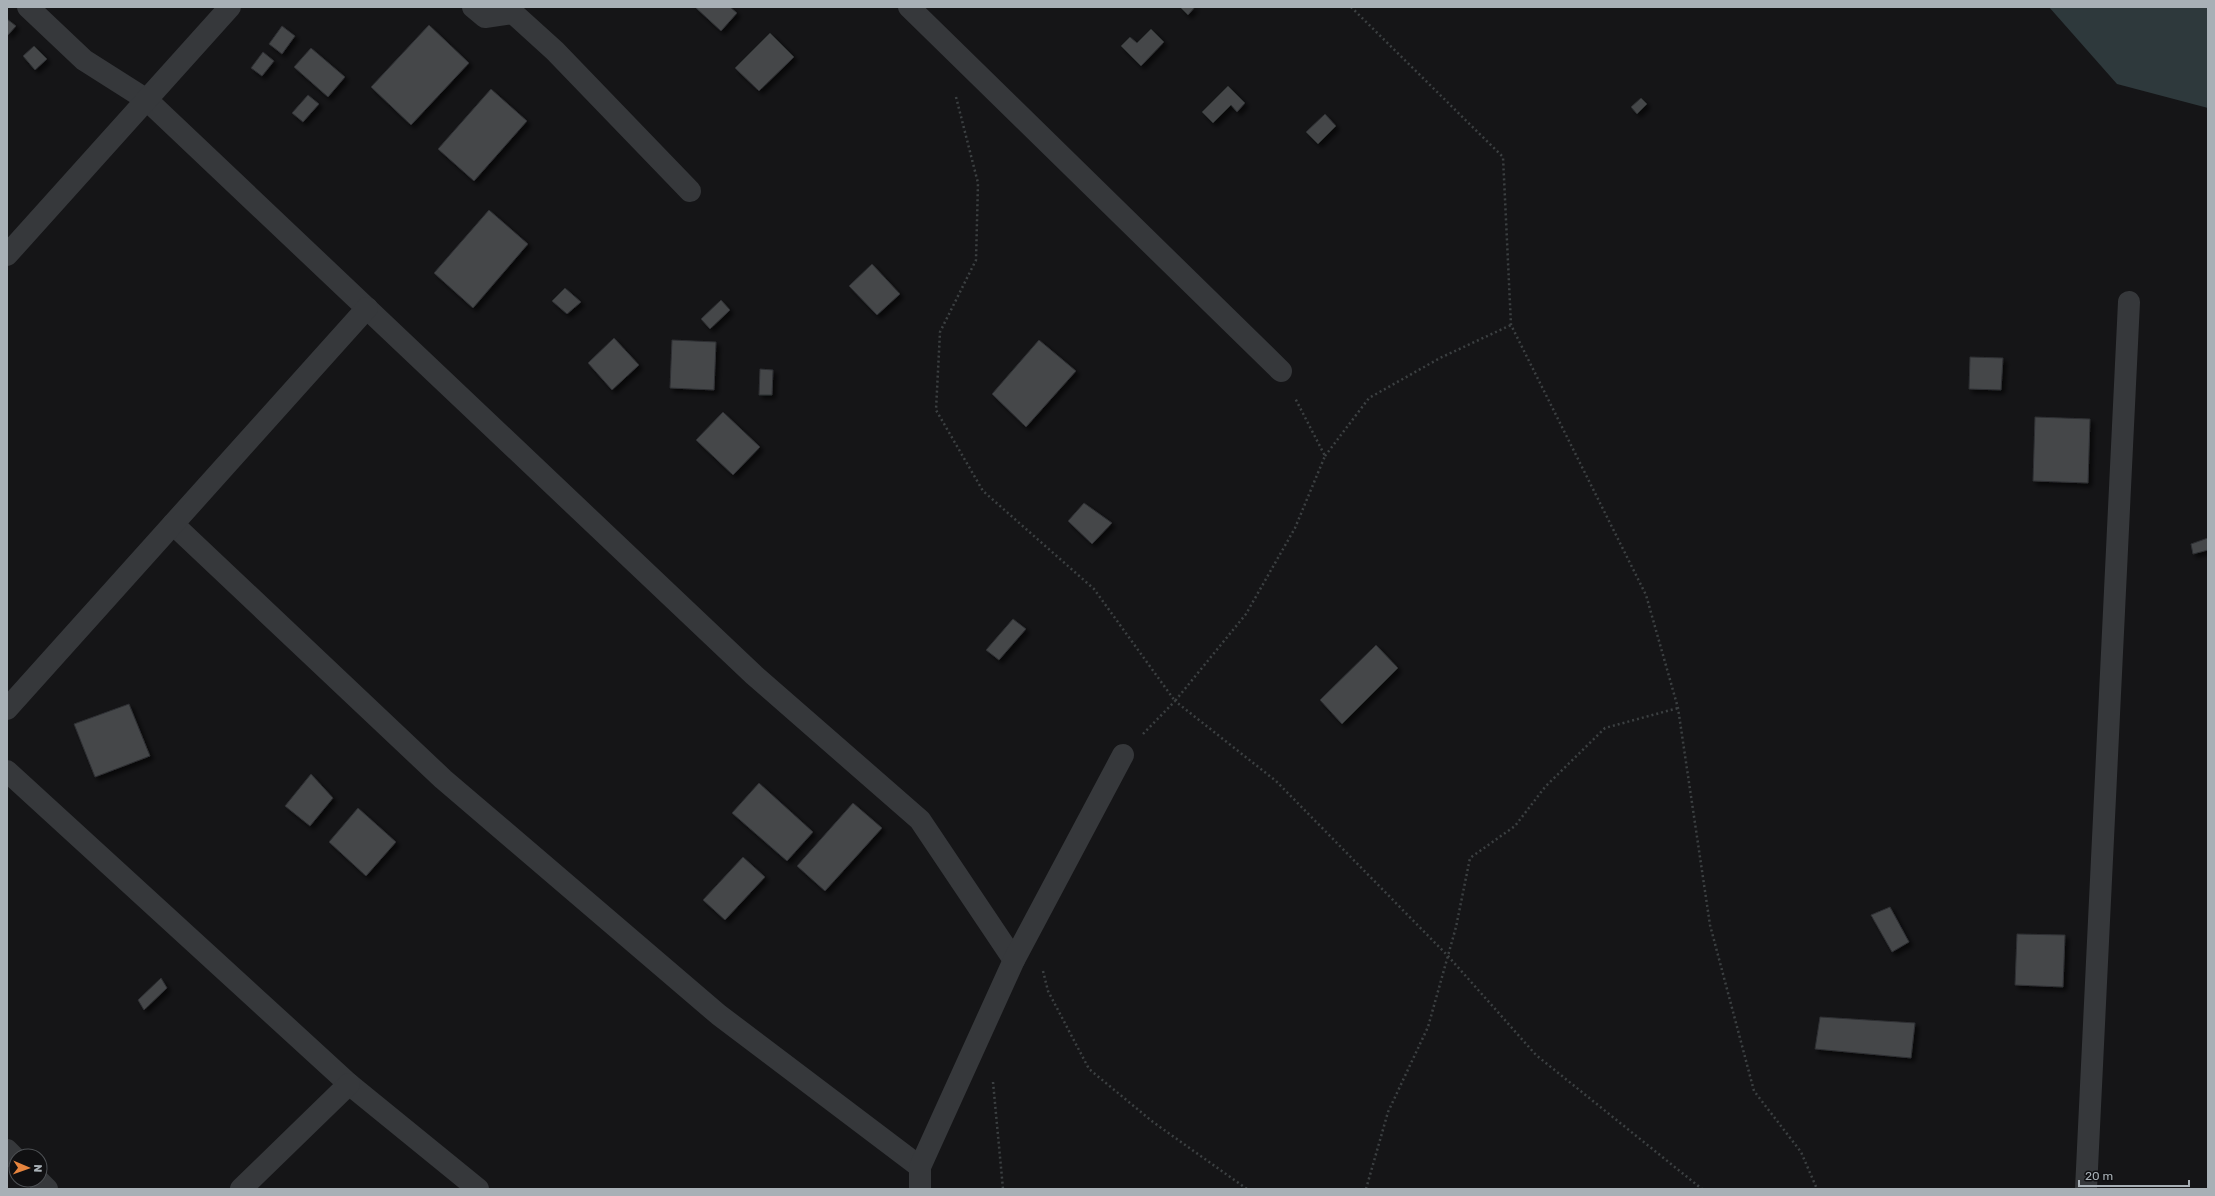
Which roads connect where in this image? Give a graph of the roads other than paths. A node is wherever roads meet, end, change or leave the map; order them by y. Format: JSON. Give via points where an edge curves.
{"nodes":[{"id":1,"x":28,"y":7,"type":"edge"},
{"id":2,"x":230,"y":7,"type":"edge"},
{"id":3,"x":473,"y":7,"type":"edge"},
{"id":4,"x":909,"y":7,"type":"edge"},
{"id":5,"x":147,"y":100,"type":"junction"},
{"id":6,"x":690,"y":191,"type":"dead end"},
{"id":7,"x":7,"y":255,"type":"edge"},
{"id":8,"x":2129,"y":302,"type":"dead end"},
{"id":9,"x":367,"y":308,"type":"junction"},
{"id":10,"x":1281,"y":371,"type":"road end"},
{"id":11,"x":173,"y":524,"type":"junction"},
{"id":12,"x":7,"y":709,"type":"edge"},
{"id":13,"x":1123,"y":755,"type":"road end"},
{"id":14,"x":7,"y":771,"type":"edge"},
{"id":15,"x":1014,"y":960,"type":"junction"},
{"id":16,"x":349,"y":1084,"type":"junction"},
{"id":17,"x":920,"y":1167,"type":"junction"},
{"id":18,"x":242,"y":1189,"type":"edge"},
{"id":19,"x":478,"y":1189,"type":"edge"},
{"id":20,"x":920,"y":1189,"type":"edge"},
{"id":21,"x":2086,"y":1189,"type":"edge"}],
"edges":[{"from":1,"to":5,"type":"street","via":[[84,60]]},
{"from":2,"to":5,"type":"street"},
{"from":3,"to":6,"type":"street","via":[[485,17],[513,13],[555,51]]},
{"from":4,"to":10,"type":"street"},
{"from":5,"to":7,"type":"street"},
{"from":5,"to":9,"type":"street"},
{"from":8,"to":21,"type":"street"},
{"from":9,"to":11,"type":"street"},
{"from":9,"to":15,"type":"street","via":[[754,675],[920,820]]},
{"from":11,"to":12,"type":"street"},
{"from":11,"to":17,"type":"street","via":[[443,779],[719,1015]]},
{"from":13,"to":15,"type":"street"},
{"from":14,"to":16,"type":"street"},
{"from":15,"to":17,"type":"street"},
{"from":16,"to":18,"type":"street"},
{"from":16,"to":19,"type":"street"},
{"from":17,"to":20,"type":"street"}]}
